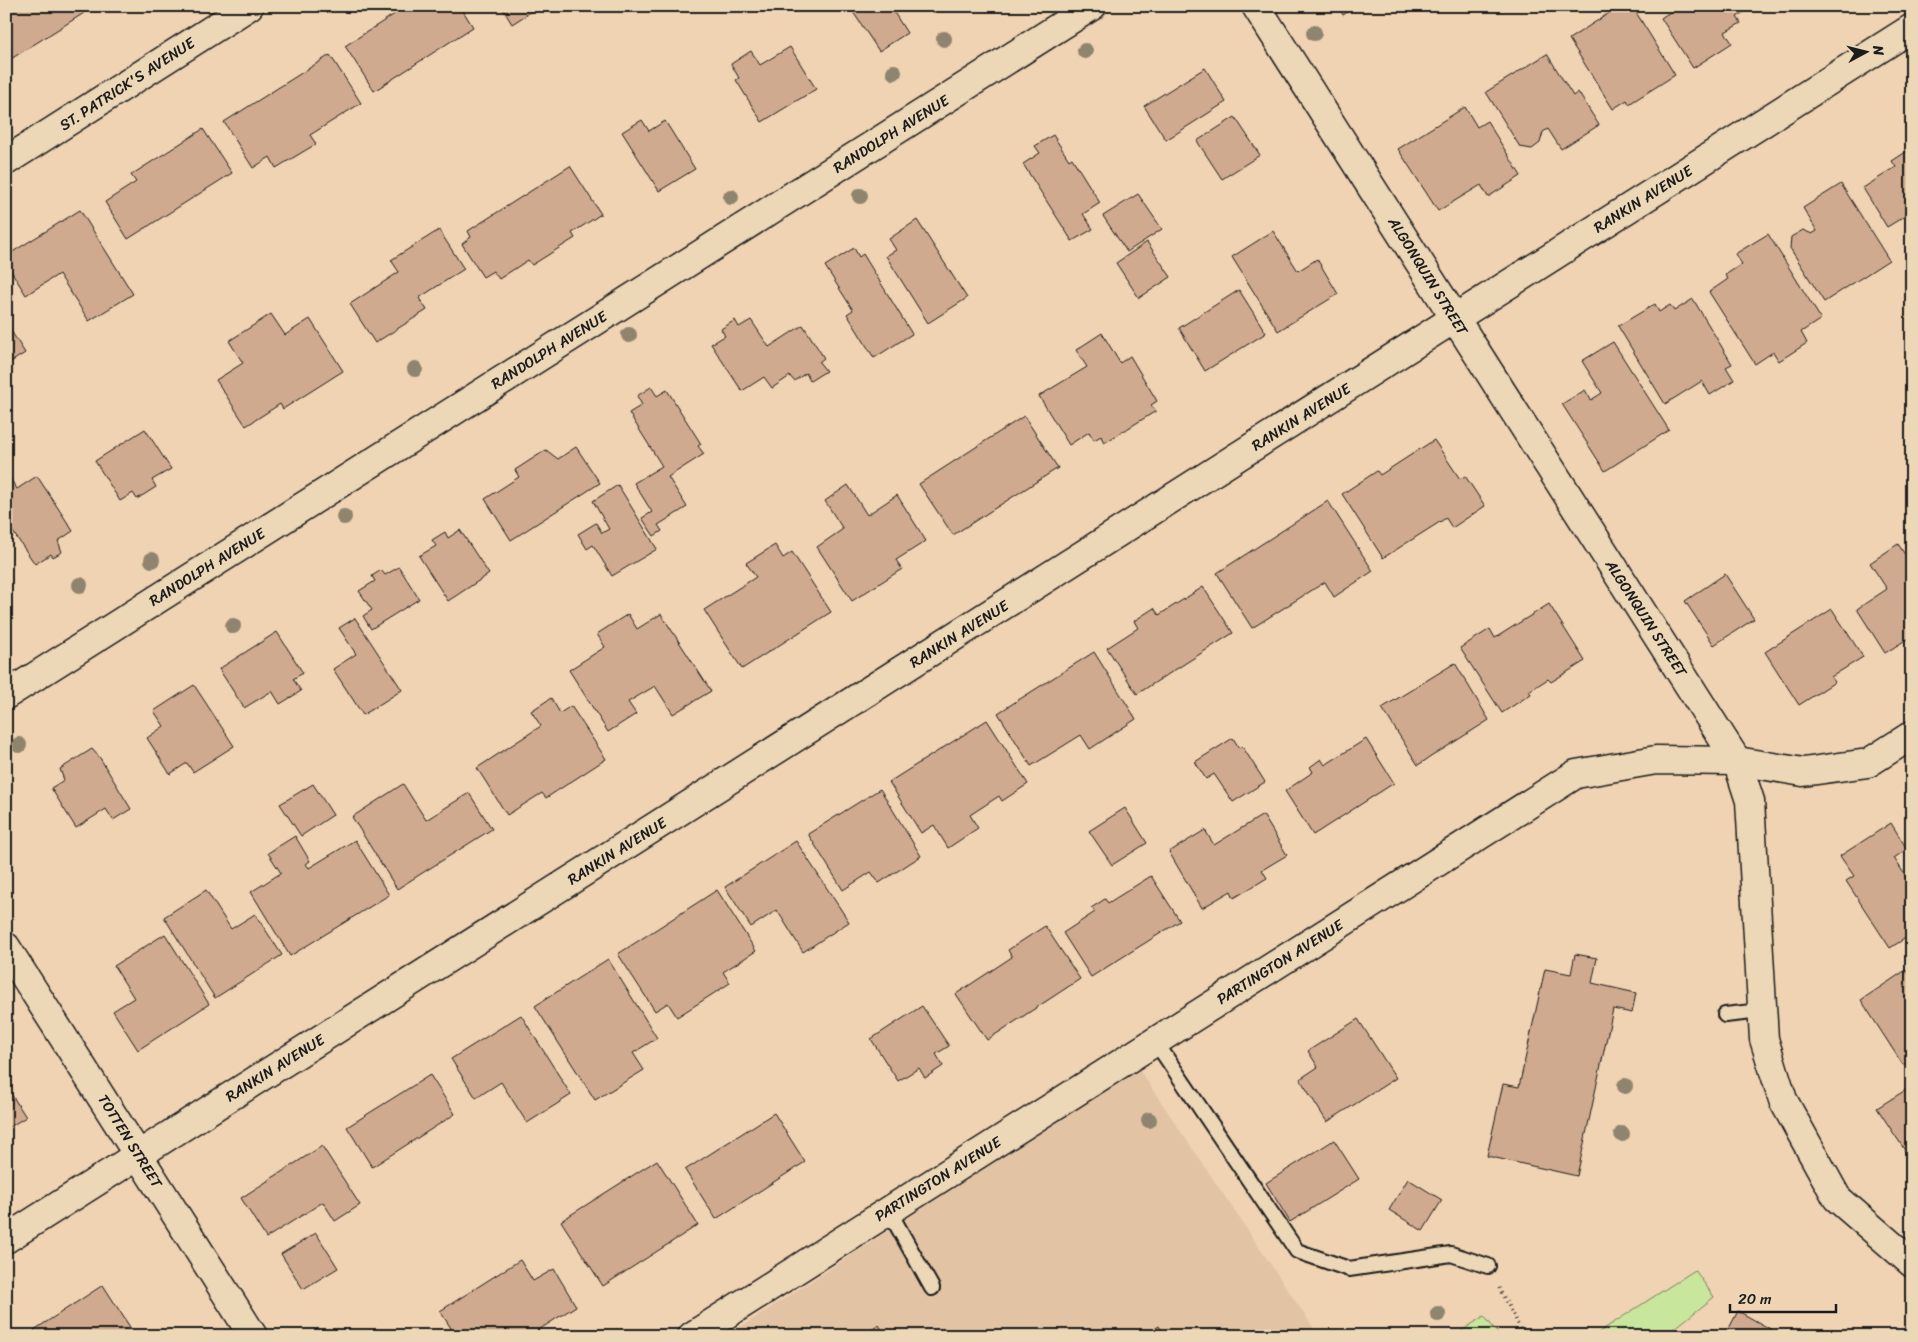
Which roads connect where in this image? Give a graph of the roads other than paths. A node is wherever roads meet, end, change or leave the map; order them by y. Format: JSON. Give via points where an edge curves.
{"nodes":[{"id":1,"x":249,"y":6,"type":"edge"},
{"id":2,"x":1092,"y":6,"type":"edge"},
{"id":3,"x":1256,"y":6,"type":"edge"},
{"id":4,"x":1912,"y":28,"type":"edge"},
{"id":5,"x":6,"y":161,"type":"edge"},
{"id":6,"x":1455,"y":319,"type":"junction"},
{"id":7,"x":6,"y":695,"type":"edge"},
{"id":8,"x":1912,"y":735,"type":"edge"},
{"id":9,"x":1737,"y":761,"type":"junction"},
{"id":10,"x":6,"y":947,"type":"edge"},
{"id":11,"x":1762,"y":1011,"type":"junction"},
{"id":12,"x":1725,"y":1015,"type":"dead end"},
{"id":13,"x":1155,"y":1041,"type":"junction"},
{"id":14,"x":139,"y":1155,"type":"junction"},
{"id":15,"x":889,"y":1211,"type":"junction"},
{"id":16,"x":6,"y":1239,"type":"edge"},
{"id":17,"x":1912,"y":1263,"type":"edge"},
{"id":18,"x":1488,"y":1266,"type":"road end"},
{"id":19,"x":932,"y":1288,"type":"dead end"},
{"id":20,"x":254,"y":1336,"type":"edge"},
{"id":21,"x":692,"y":1336,"type":"edge"}],
"edges":[{"from":1,"to":5,"type":"street","name":"ST. PATRICK'S AVENUE"},
{"from":2,"to":7,"type":"street","name":"RANDOLPH AVENUE"},
{"from":3,"to":6,"type":"street","name":"ALGONQUIN STREET"},
{"from":4,"to":6,"type":"street","name":"RANKIN AVENUE"},
{"from":6,"to":9,"type":"street","name":"ALGONQUIN STREET"},
{"from":6,"to":14,"type":"street","name":"RANKIN AVENUE"},
{"from":8,"to":9,"type":"street","name":"PARTINGTON AVENUE","via":[[1868,763],[1803,772]]},
{"from":9,"to":11,"type":"street","name":"ALGONQUIN STREET","via":[[1750,801]]},
{"from":9,"to":13,"type":"street","name":"PARTINGTON AVENUE","via":[[1656,760],[1576,774]]},
{"from":10,"to":14,"type":"street","name":"TOTTEN STREET"},
{"from":11,"to":12,"type":"lane"},
{"from":11,"to":17,"type":"street","name":"ALGONQUIN STREET","via":[[1764,1039],[1783,1100],[1837,1198]]},
{"from":13,"to":15,"type":"street","name":"PARTINGTON AVENUE"},
{"from":13,"to":18,"type":"lane","via":[[1297,1251],[1349,1269],[1451,1254]]},
{"from":14,"to":16,"type":"street","name":"RANKIN AVENUE"},
{"from":14,"to":20,"type":"street","name":"TOTTEN STREET"},
{"from":15,"to":19,"type":"lane"},
{"from":15,"to":21,"type":"street","name":"PARTINGTON AVENUE"}]}
